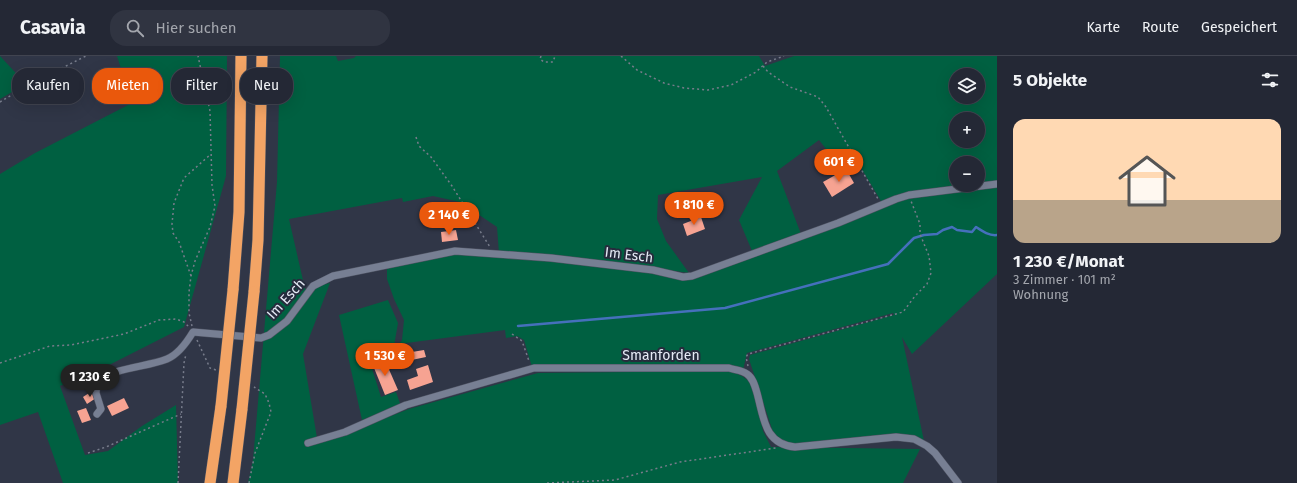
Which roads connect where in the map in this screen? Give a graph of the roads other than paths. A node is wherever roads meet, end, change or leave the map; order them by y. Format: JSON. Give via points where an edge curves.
{"nodes":[{"id":1,"x":240,"y":56,"type":"edge"},
{"id":2,"x":262,"y":56,"type":"edge"},
{"id":3,"x":997,"y":184,"type":"edge"},
{"id":4,"x":97,"y":414,"type":"dead end"},
{"id":5,"x":308,"y":443,"type":"dead end"},
{"id":6,"x":210,"y":483,"type":"edge"},
{"id":7,"x":232,"y":483,"type":"edge"},
{"id":8,"x":958,"y":483,"type":"edge"}],
"edges":[{"from":1,"to":6,"type":"highway","bridge":true,"via":[[239,212],[221,406]]},
{"from":2,"to":7,"type":"highway","bridge":true,"via":[[258,240],[242,409]]},
{"from":3,"to":4,"type":"street","name":"Im Esch","via":[[909,195],[692,276],[683,277],[653,270],[551,258],[455,251],[332,276],[313,286],[287,321],[269,335],[261,338],[193,332],[187,343],[168,358],[105,376],[97,382],[96,393],[101,409]]},
{"from":5,"to":8,"type":"street","name":"Smanforden","via":[[345,432],[406,405],[531,369],[729,368],[740,370],[752,380],[766,426],[777,443],[795,447],[896,437],[914,439],[935,453]]}]}
